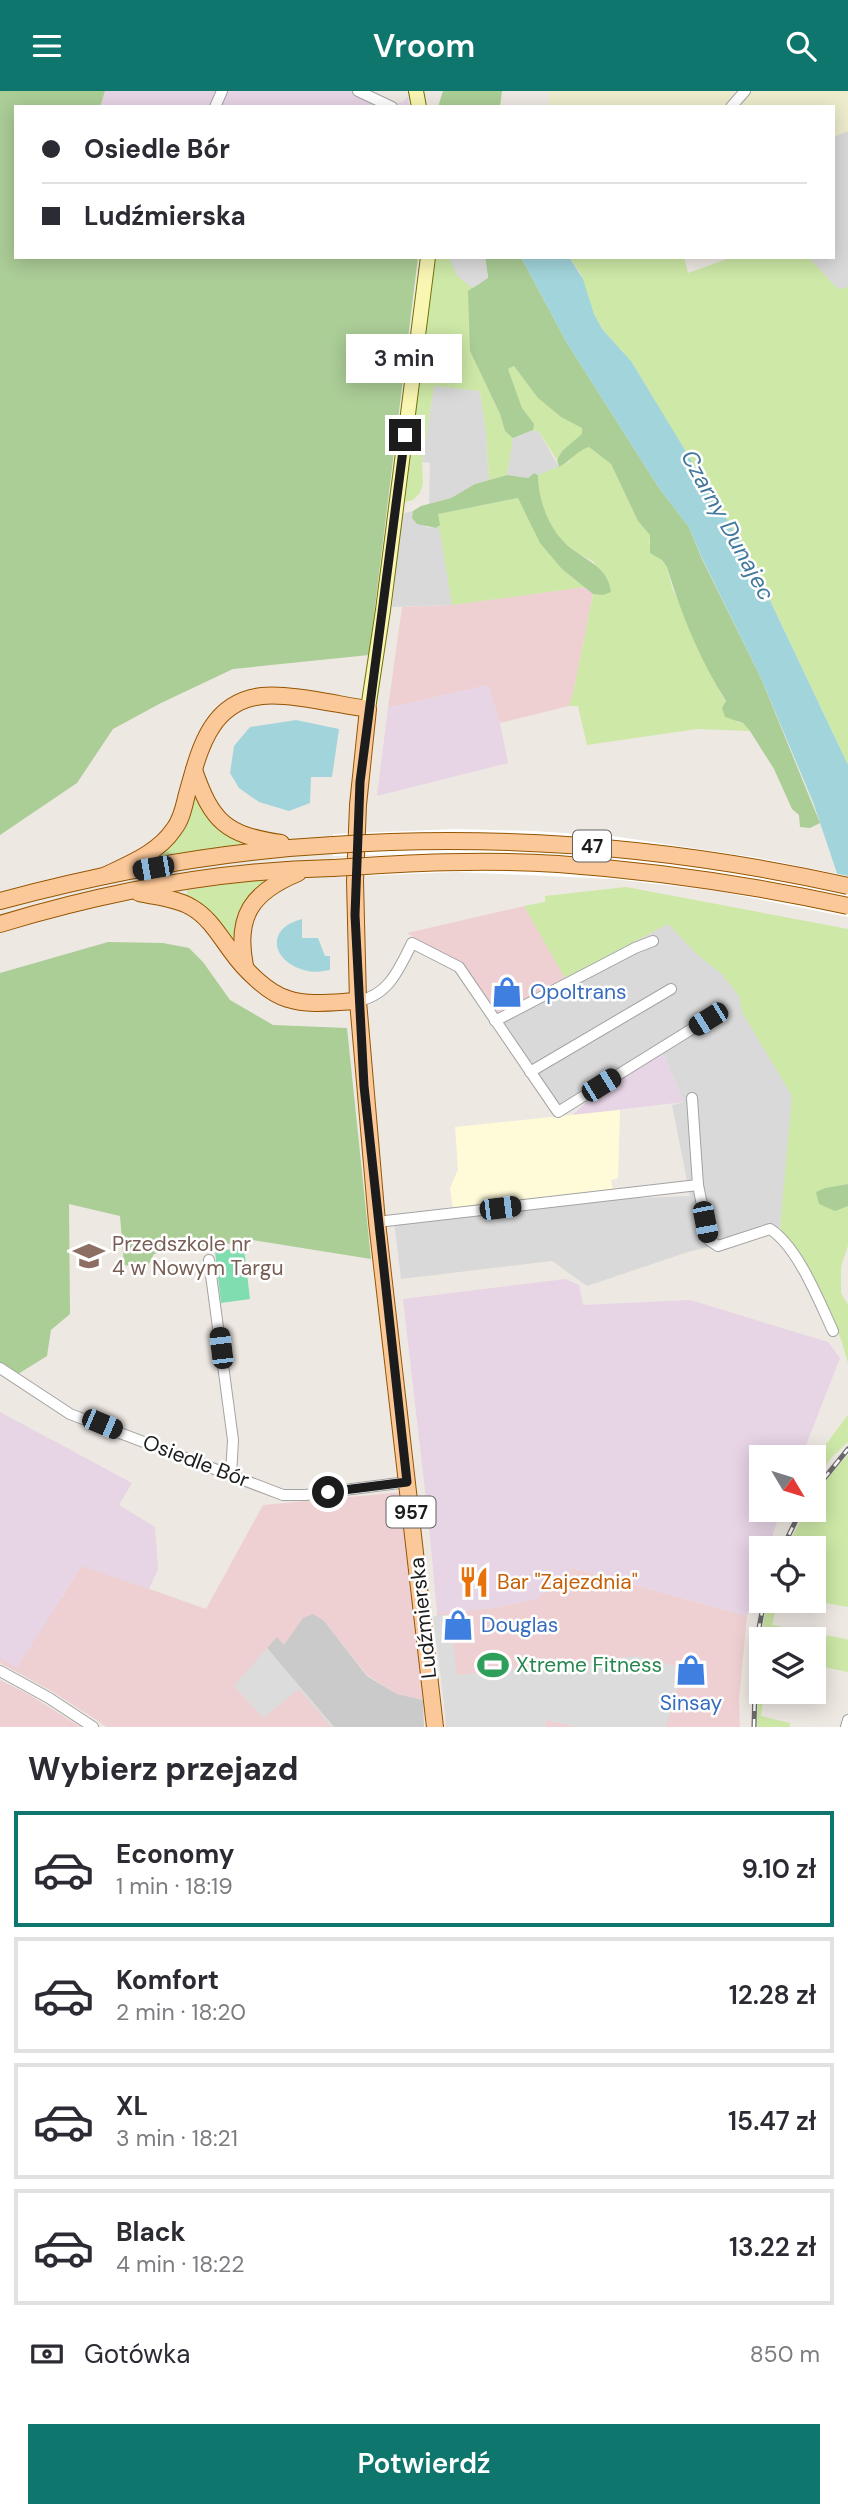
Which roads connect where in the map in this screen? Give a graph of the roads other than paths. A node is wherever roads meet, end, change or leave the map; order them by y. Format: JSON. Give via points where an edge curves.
{"nodes":[{"id":1,"x":358,"y":91,"type":"edge"},
{"id":2,"x":746,"y":91,"type":"edge"},
{"id":3,"x":388,"y":105,"type":"edge"},
{"id":4,"x":733,"y":105,"type":"edge"},
{"id":5,"x":428,"y":259,"type":"edge"},
{"id":6,"x":368,"y":709,"type":"junction"},
{"id":7,"x":194,"y":770,"type":"junction"},
{"id":8,"x":304,"y":847,"type":"junction"},
{"id":9,"x":310,"y":868,"type":"junction"},
{"id":10,"x":104,"y":876,"type":"junction"},
{"id":11,"x":848,"y":886,"type":"edge"},
{"id":12,"x":130,"y":892,"type":"junction"},
{"id":13,"x":0,"y":901,"type":"edge"},
{"id":14,"x":848,"y":907,"type":"edge"},
{"id":15,"x":0,"y":924,"type":"edge"},
{"id":16,"x":653,"y":941,"type":"dead end"},
{"id":17,"x":245,"y":966,"type":"junction"},
{"id":18,"x":671,"y":989,"type":"dead end"},
{"id":19,"x":358,"y":1001,"type":"junction"},
{"id":20,"x":708,"y":1019,"type":"dead end"},
{"id":21,"x":495,"y":1021,"type":"junction"},
{"id":22,"x":530,"y":1072,"type":"junction"},
{"id":23,"x":692,"y":1098,"type":"dead end"},
{"id":24,"x":698,"y":1185,"type":"junction"},
{"id":25,"x":377,"y":1223,"type":"junction"},
{"id":26,"x":209,"y":1260,"type":"dead end"},
{"id":27,"x":834,"y":1331,"type":"dead end"},
{"id":28,"x":0,"y":1368,"type":"edge"},
{"id":29,"x":231,"y":1475,"type":"junction"},
{"id":30,"x":407,"y":1482,"type":"junction"},
{"id":31,"x":0,"y":1671,"type":"edge"},
{"id":32,"x":848,"y":1720,"type":"edge"},
{"id":33,"x":93,"y":1727,"type":"edge"},
{"id":34,"x":435,"y":1727,"type":"edge"},
{"id":35,"x":846,"y":1727,"type":"edge"}],
"edges":[{"from":1,"to":3,"type":"street"},
{"from":2,"to":4,"type":"street"},
{"from":5,"to":6,"type":"main road","name":"Ludźmierska","number":"957"},
{"from":6,"to":7,"type":"main road","via":[[276,696],[251,698],[229,709],[211,726]]},
{"from":6,"to":19,"type":"main road","name":"Ludźmierska","number":"957","via":[[355,881]]},
{"from":7,"to":8,"type":"main road","via":[[205,801],[224,824],[246,837]]},
{"from":7,"to":10,"type":"main road","via":[[174,830],[144,856]]},
{"from":8,"to":10,"type":"main road","number":"47"},
{"from":8,"to":11,"type":"main road","number":"47","bridge":true,"via":[[412,840],[538,841],[714,860]]},
{"from":9,"to":12,"type":"main road","number":"47"},
{"from":9,"to":14,"type":"main road","number":"47","bridge":true,"via":[[556,864],[710,881]]},
{"from":9,"to":17,"type":"main road","via":[[268,888],[251,906],[241,931]]},
{"from":10,"to":13,"type":"main road","number":"47"},
{"from":12,"to":15,"type":"main road","number":"47"},
{"from":12,"to":17,"type":"main road","via":[[192,907],[209,920]]},
{"from":16,"to":21,"type":"street"},
{"from":17,"to":19,"type":"main road","via":[[272,991],[291,1001]]},
{"from":18,"to":22,"type":"street"},
{"from":19,"to":21,"type":"street","via":[[382,991],[412,943],[459,967]]},
{"from":19,"to":25,"type":"main road","name":"Ludźmierska","number":"957"},
{"from":20,"to":22,"type":"street","via":[[558,1112]]},
{"from":21,"to":22,"type":"street"},
{"from":23,"to":24,"type":"street"},
{"from":24,"to":25,"type":"street"},
{"from":24,"to":27,"type":"street","via":[[709,1240],[718,1246],[770,1229],[780,1235],[810,1281]]},
{"from":25,"to":30,"type":"main road","name":"Ludźmierska","number":"957"},
{"from":26,"to":29,"type":"street","via":[[233,1440]]},
{"from":28,"to":29,"type":"street","name":"Osiedle Bór","via":[[70,1413]]},
{"from":29,"to":30,"type":"street","name":"Osiedle Bór","via":[[284,1495]]},
{"from":30,"to":34,"type":"main road","name":"Ludźmierska","number":"957"},
{"from":31,"to":33,"type":"street"},
{"from":32,"to":35,"type":"street"}]}
